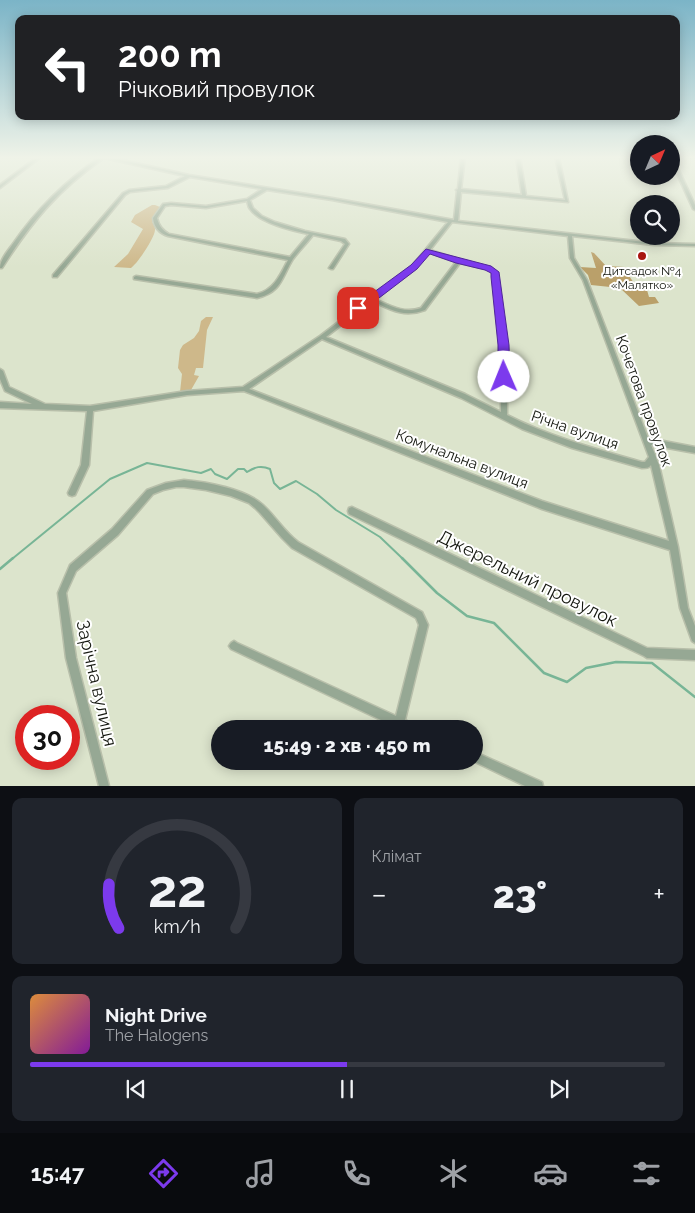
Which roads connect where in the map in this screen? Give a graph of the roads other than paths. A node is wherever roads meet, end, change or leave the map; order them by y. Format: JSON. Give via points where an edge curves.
{"nodes":[{"id":1,"x":58,"y":194,"type":"edge"},
{"id":2,"x":125,"y":194,"type":"edge"},
{"id":3,"x":258,"y":194,"type":"edge"},
{"id":4,"x":296,"y":194,"type":"edge"},
{"id":5,"x":458,"y":194,"type":"edge"},
{"id":6,"x":493,"y":194,"type":"edge"},
{"id":7,"x":524,"y":194,"type":"edge"},
{"id":8,"x":565,"y":194,"type":"edge"},
{"id":9,"x":688,"y":196,"type":"joint"},
{"id":10,"x":695,"y":196,"type":"edge"},
{"id":11,"x":524,"y":197,"type":"junction"},
{"id":12,"x":248,"y":200,"type":"junction"},
{"id":13,"x":695,"y":209,"type":"edge"},
{"id":14,"x":454,"y":221,"type":"junction"},
{"id":15,"x":313,"y":233,"type":"junction"},
{"id":16,"x":570,"y":235,"type":"junction"},
{"id":17,"x":695,"y":245,"type":"edge"},
{"id":18,"x":429,"y":251,"type":"junction"},
{"id":19,"x":291,"y":258,"type":"junction"},
{"id":20,"x":459,"y":261,"type":"junction"},
{"id":21,"x":0,"y":267,"type":"edge"},
{"id":22,"x":331,"y":268,"type":"dead end"},
{"id":23,"x":55,"y":276,"type":"dead end"},
{"id":24,"x":136,"y":278,"type":"dead end"},
{"id":25,"x":371,"y":299,"type":"junction"},
{"id":26,"x":322,"y":337,"type":"junction"},
{"id":27,"x":0,"y":371,"type":"edge"},
{"id":28,"x":244,"y":389,"type":"junction"},
{"id":29,"x":0,"y":405,"type":"edge"},
{"id":30,"x":44,"y":407,"type":"junction"},
{"id":31,"x":90,"y":410,"type":"junction"},
{"id":32,"x":504,"y":416,"type":"junction"},
{"id":33,"x":647,"y":441,"type":"junction"},
{"id":34,"x":695,"y":450,"type":"edge"},
{"id":35,"x":652,"y":457,"type":"junction"},
{"id":36,"x":72,"y":493,"type":"dead end"},
{"id":37,"x":352,"y":511,"type":"dead end"},
{"id":38,"x":674,"y":547,"type":"junction"},
{"id":39,"x":695,"y":638,"type":"edge"},
{"id":40,"x":234,"y":646,"type":"dead end"},
{"id":41,"x":695,"y":655,"type":"edge"},
{"id":42,"x":393,"y":720,"type":"edge"},
{"id":43,"x":400,"y":720,"type":"edge"},
{"id":44,"x":483,"y":761,"type":"edge"},
{"id":45,"x":104,"y":786,"type":"edge"},
{"id":46,"x":538,"y":786,"type":"edge"}],
"edges":[{"from":1,"to":21,"type":"street","via":[[40,210]]},
{"from":2,"to":23,"type":"street"},
{"from":3,"to":12,"type":"street"},
{"from":4,"to":14,"type":"street"},
{"from":5,"to":14,"type":"street"},
{"from":6,"to":11,"type":"street"},
{"from":7,"to":11,"type":"street"},
{"from":8,"to":11,"type":"street","via":[[567,201]]},
{"from":9,"to":10,"type":"street"},
{"from":9,"to":13,"type":"street"},
{"from":12,"to":15,"type":"street","via":[[253,211],[269,222]]},
{"from":12,"to":19,"type":"street","via":[[206,207],[171,204],[164,206],[155,218],[156,225],[168,235]]},
{"from":14,"to":16,"type":"street"},
{"from":14,"to":18,"type":"street"},
{"from":15,"to":19,"type":"street"},
{"from":15,"to":22,"type":"street","via":[[346,242]]},
{"from":16,"to":17,"type":"street"},
{"from":16,"to":33,"type":"street","name":"Кочетова провулок","via":[[572,258],[585,280]]},
{"from":18,"to":20,"type":"street"},
{"from":18,"to":25,"type":"street","via":[[414,267]]},
{"from":19,"to":24,"type":"street","via":[[274,290],[265,295]]},
{"from":20,"to":25,"type":"street","via":[[423,309],[414,314]]},
{"from":20,"to":32,"type":"street","via":[[495,272],[504,345]]},
{"from":25,"to":26,"type":"street"},
{"from":26,"to":28,"type":"street"},
{"from":26,"to":32,"type":"street","name":"Річна вулиця"},
{"from":27,"to":30,"type":"street","via":[[7,388]]},
{"from":28,"to":31,"type":"street","via":[[187,393]]},
{"from":28,"to":38,"type":"street","name":"Комунальна вулиця","via":[[542,505]]},
{"from":29,"to":30,"type":"street"},
{"from":30,"to":31,"type":"street"},
{"from":31,"to":36,"type":"street","via":[[85,465]]},
{"from":32,"to":35,"type":"street","name":"Річна вулиця","via":[[572,445],[642,465],[647,465]]},
{"from":33,"to":34,"type":"street"},
{"from":33,"to":35,"type":"street","name":"Кочетова провулок"},
{"from":35,"to":38,"type":"street","name":"Кочетова провулок"},
{"from":37,"to":41,"type":"street","name":"Джерельний провулок","via":[[647,653]]},
{"from":38,"to":39,"type":"street","name":"Кочетова провулок","via":[[684,608]]},
{"from":40,"to":42,"type":"street"},
{"from":43,"to":45,"type":"street","name":"Зарічна вулиця","via":[[424,625],[419,616],[295,545],[282,535],[257,504],[234,494],[189,485],[170,485],[150,492],[114,532],[73,568],[62,592],[71,658]]},
{"from":44,"to":46,"type":"street"}]}
